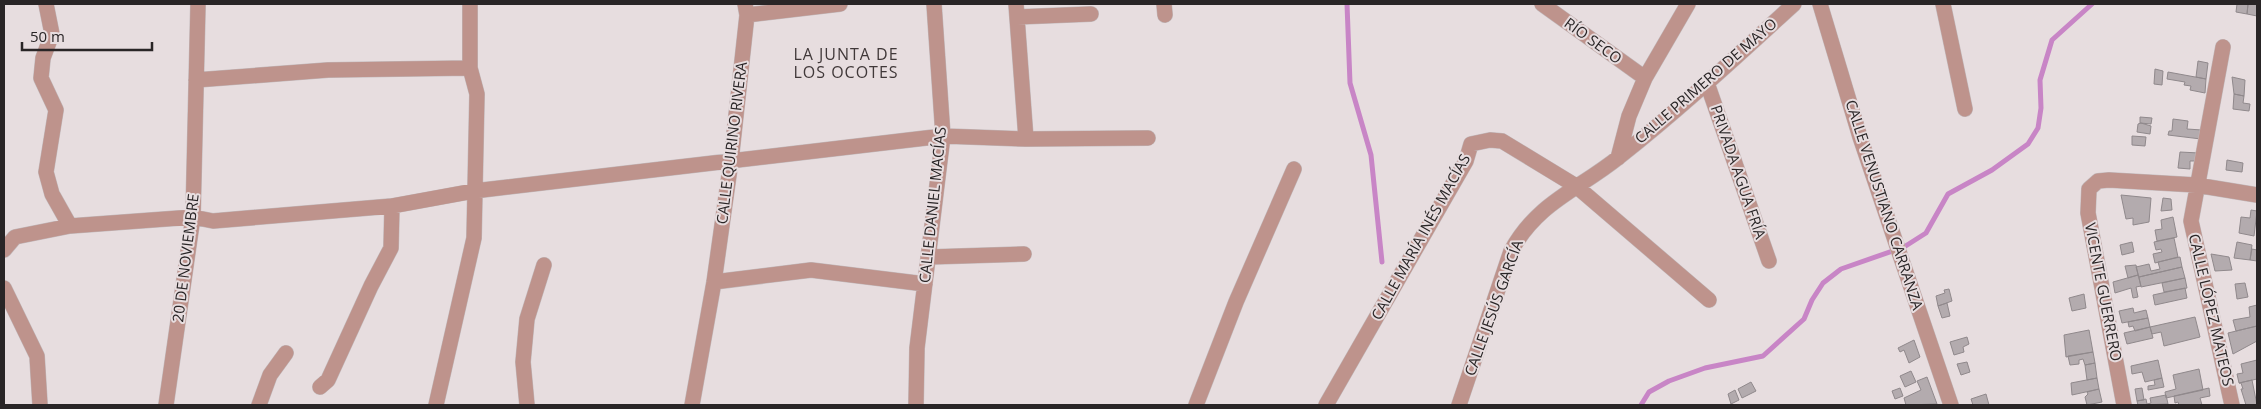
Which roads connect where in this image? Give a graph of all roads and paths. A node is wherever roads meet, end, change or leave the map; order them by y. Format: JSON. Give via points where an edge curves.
{"nodes":[{"id":1,"x":46,"y":4,"type":"edge"},
{"id":2,"x":198,"y":4,"type":"edge"},
{"id":3,"x":470,"y":4,"type":"edge"},
{"id":4,"x":840,"y":4,"type":"edge"},
{"id":5,"x":934,"y":4,"type":"edge"},
{"id":6,"x":1542,"y":4,"type":"edge"},
{"id":7,"x":1688,"y":4,"type":"edge"},
{"id":8,"x":1794,"y":4,"type":"edge"},
{"id":9,"x":1820,"y":4,"type":"edge"},
{"id":10,"x":1943,"y":4,"type":"edge"},
{"id":11,"x":746,"y":9,"type":"edge"},
{"id":12,"x":1016,"y":10,"type":"edge"},
{"id":13,"x":1091,"y":14,"type":"dead end"},
{"id":14,"x":2224,"y":47,"type":"dead end"},
{"id":15,"x":470,"y":68,"type":"junction"},
{"id":16,"x":1645,"y":78,"type":"junction"},
{"id":17,"x":196,"y":80,"type":"junction"},
{"id":18,"x":1706,"y":83,"type":"junction"},
{"id":19,"x":1965,"y":109,"type":"dead end"},
{"id":20,"x":943,"y":136,"type":"junction"},
{"id":21,"x":1148,"y":138,"type":"dead end"},
{"id":22,"x":1026,"y":139,"type":"junction"},
{"id":23,"x":1618,"y":158,"type":"junction"},
{"id":24,"x":731,"y":161,"type":"junction"},
{"id":25,"x":1294,"y":169,"type":"dead end"},
{"id":26,"x":2196,"y":185,"type":"junction"},
{"id":27,"x":1576,"y":186,"type":"junction"},
{"id":28,"x":474,"y":190,"type":"junction"},
{"id":29,"x":2257,"y":194,"type":"edge"},
{"id":30,"x":392,"y":206,"type":"junction"},
{"id":31,"x":193,"y":217,"type":"junction"},
{"id":32,"x":70,"y":226,"type":"junction"},
{"id":33,"x":4,"y":250,"type":"edge"},
{"id":34,"x":1024,"y":254,"type":"dead end"},
{"id":35,"x":929,"y":257,"type":"junction"},
{"id":36,"x":1769,"y":261,"type":"dead end"},
{"id":37,"x":544,"y":265,"type":"dead end"},
{"id":38,"x":714,"y":282,"type":"junction"},
{"id":39,"x":925,"y":284,"type":"junction"},
{"id":40,"x":4,"y":288,"type":"edge"},
{"id":41,"x":1709,"y":300,"type":"dead end"},
{"id":42,"x":286,"y":353,"type":"dead end"},
{"id":43,"x":320,"y":387,"type":"dead end"},
{"id":44,"x":40,"y":405,"type":"edge"},
{"id":45,"x":166,"y":405,"type":"edge"},
{"id":46,"x":259,"y":405,"type":"edge"},
{"id":47,"x":436,"y":405,"type":"edge"},
{"id":48,"x":527,"y":405,"type":"edge"},
{"id":49,"x":692,"y":405,"type":"edge"},
{"id":50,"x":916,"y":405,"type":"edge"},
{"id":51,"x":1196,"y":405,"type":"edge"},
{"id":52,"x":1326,"y":405,"type":"edge"},
{"id":53,"x":1459,"y":405,"type":"edge"},
{"id":54,"x":1952,"y":405,"type":"edge"},
{"id":55,"x":2124,"y":405,"type":"edge"},
{"id":56,"x":2232,"y":405,"type":"edge"}],
"edges":[{"from":1,"to":32,"type":"street","via":[[52,34],[43,58],[41,78],[56,110],[46,172],[52,194]]},
{"from":2,"to":17,"type":"street","name":"20 DE NOVIEMBRE"},
{"from":3,"to":15,"type":"street"},
{"from":4,"to":11,"type":"street"},
{"from":5,"to":20,"type":"street","name":"CALLE DANIEL MACÍAS"},
{"from":6,"to":16,"type":"street","name":"RÍO SECO"},
{"from":7,"to":16,"type":"street"},
{"from":8,"to":18,"type":"street","name":"CALLE PRIMERO DE MAYO"},
{"from":9,"to":54,"type":"street","name":"CALLE VENUSTIANO CARRANZA","via":[[1860,137]]},
{"from":10,"to":19,"type":"street"},
{"from":11,"to":24,"type":"street","name":"CALLE QUIRINO RIVERA"},
{"from":12,"to":13,"type":"street"},
{"from":12,"to":22,"type":"street"},
{"from":14,"to":26,"type":"street","name":"CALLE LÓPEZ MATEOS"},
{"from":15,"to":17,"type":"street","via":[[328,70]]},
{"from":15,"to":28,"type":"street","via":[[477,94]]},
{"from":16,"to":23,"type":"street"},
{"from":17,"to":31,"type":"street","name":"20 DE NOVIEMBRE"},
{"from":18,"to":23,"type":"street","name":"CALLE PRIMERO DE MAYO"},
{"from":18,"to":36,"type":"street","name":"PRIVADA AGUA FRÍA"},
{"from":20,"to":22,"type":"street"},
{"from":20,"to":24,"type":"street"},
{"from":20,"to":35,"type":"street","name":"CALLE DANIEL MACÍAS"},
{"from":21,"to":22,"type":"street"},
{"from":23,"to":27,"type":"street","name":"CALLE JESÚS GARCÍA"},
{"from":24,"to":28,"type":"street"},
{"from":24,"to":38,"type":"street","name":"CALLE QUIRINO RIVERA"},
{"from":25,"to":51,"type":"street","via":[[1236,302]]},
{"from":26,"to":29,"type":"street"},
{"from":26,"to":55,"type":"street","name":"VICENTE GUERRERO","via":[[2109,180],[2098,181],[2089,188],[2088,213]]},
{"from":26,"to":56,"type":"street","name":"CALLE LÓPEZ MATEOS","via":[[2191,221]]},
{"from":27,"to":41,"type":"street"},
{"from":27,"to":52,"type":"street","name":"CALLE MARÍA INÉS MACÍAS","via":[[1502,141],[1472,144],[1466,160]]},
{"from":27,"to":53,"type":"street","name":"CALLE JESÚS GARCÍA","via":[[1545,207],[1520,235],[1511,251]]},
{"from":28,"to":30,"type":"street"},
{"from":28,"to":47,"type":"street","via":[[474,238]]},
{"from":30,"to":31,"type":"street","via":[[213,221]]},
{"from":30,"to":43,"type":"street","via":[[391,248],[328,380]]},
{"from":31,"to":32,"type":"street"},
{"from":31,"to":45,"type":"street","name":"20 DE NOVIEMBRE"},
{"from":32,"to":33,"type":"street","via":[[15,238]]},
{"from":34,"to":35,"type":"street"},
{"from":35,"to":39,"type":"street","name":"CALLE DANIEL MACÍAS"},
{"from":37,"to":48,"type":"street","via":[[527,319],[523,362]]},
{"from":38,"to":39,"type":"street","via":[[811,270]]},
{"from":38,"to":49,"type":"street","name":"CALLE QUIRINO RIVERA"},
{"from":39,"to":50,"type":"street","name":"CALLE DANIEL MACÍAS","via":[[916,348]]},
{"from":40,"to":44,"type":"street","via":[[37,356]]},
{"from":42,"to":46,"type":"street","via":[[270,375]]}]}
